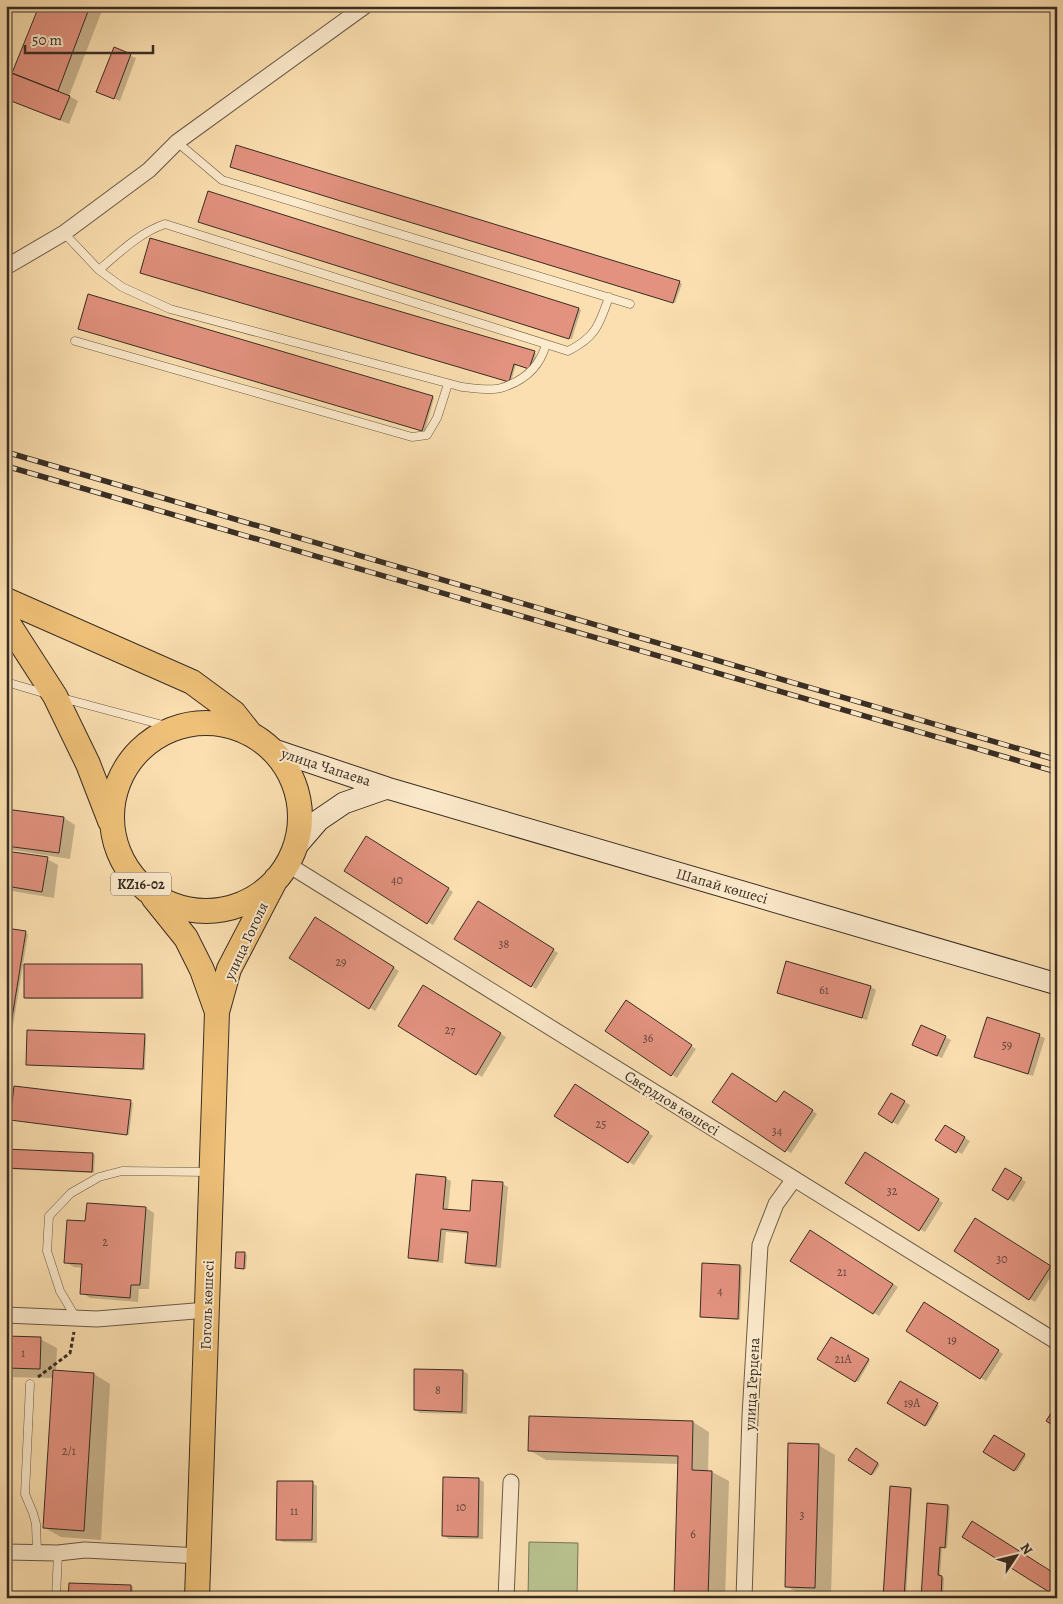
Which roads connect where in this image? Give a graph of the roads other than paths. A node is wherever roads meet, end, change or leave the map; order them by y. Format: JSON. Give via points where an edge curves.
{"nodes":[{"id":1,"x":364,"y":6,"type":"edge"},
{"id":2,"x":177,"y":142,"type":"junction"},
{"id":3,"x":64,"y":233,"type":"junction"},
{"id":4,"x":6,"y":267,"type":"edge"},
{"id":5,"x":99,"y":270,"type":"junction"},
{"id":6,"x":609,"y":298,"type":"junction"},
{"id":7,"x":630,"y":304,"type":"dead end"},
{"id":8,"x":75,"y":341,"type":"dead end"},
{"id":9,"x":546,"y":344,"type":"junction"},
{"id":10,"x":448,"y":384,"type":"junction"},
{"id":11,"x":6,"y":600,"type":"edge"},
{"id":12,"x":6,"y":620,"type":"edge"},
{"id":13,"x":6,"y":682,"type":"edge"},
{"id":14,"x":55,"y":696,"type":"junction"},
{"id":15,"x":174,"y":728,"type":"junction"},
{"id":16,"x":251,"y":734,"type":"junction"},
{"id":17,"x":271,"y":749,"type":"junction"},
{"id":18,"x":387,"y":788,"type":"junction"},
{"id":19,"x":113,"y":830,"type":"junction"},
{"id":20,"x":286,"y":864,"type":"junction"},
{"id":21,"x":146,"y":889,"type":"junction"},
{"id":22,"x":1057,"y":984,"type":"edge"},
{"id":23,"x":217,"y":1012,"type":"junction"},
{"id":24,"x":212,"y":1172,"type":"junction"},
{"id":25,"x":794,"y":1179,"type":"junction"},
{"id":26,"x":207,"y":1310,"type":"junction"},
{"id":27,"x":6,"y":1316,"type":"edge"},
{"id":28,"x":76,"y":1318,"type":"junction"},
{"id":29,"x":1057,"y":1342,"type":"edge"},
{"id":30,"x":30,"y":1384,"type":"road end"},
{"id":31,"x":511,"y":1482,"type":"dead end"},
{"id":32,"x":6,"y":1552,"type":"edge"},
{"id":33,"x":37,"y":1552,"type":"junction"},
{"id":34,"x":58,"y":1552,"type":"junction"},
{"id":35,"x":200,"y":1556,"type":"junction"},
{"id":36,"x":56,"y":1598,"type":"edge"},
{"id":37,"x":197,"y":1598,"type":"edge"},
{"id":38,"x":506,"y":1598,"type":"edge"},
{"id":39,"x":744,"y":1598,"type":"edge"}],
"edges":[{"from":1,"to":2,"type":"street"},
{"from":2,"to":3,"type":"street","via":[[149,170]]},
{"from":2,"to":6,"type":"lane","via":[[222,180]]},
{"from":3,"to":4,"type":"street"},
{"from":3,"to":5,"type":"lane"},
{"from":5,"to":9,"type":"lane","via":[[149,229],[165,224]]},
{"from":5,"to":10,"type":"lane","via":[[122,288],[170,309]]},
{"from":6,"to":7,"type":"lane"},
{"from":6,"to":9,"type":"lane","via":[[598,327],[583,344],[568,351]]},
{"from":8,"to":10,"type":"lane","via":[[412,436],[427,436],[437,418]]},
{"from":9,"to":10,"type":"lane","via":[[542,357],[530,374],[500,389]]},
{"from":11,"to":16,"type":"main road","number":"KZ16-02","via":[[192,682],[234,713]]},
{"from":12,"to":14,"type":"main road","number":"KZ16-02"},
{"from":13,"to":14,"type":"lane"},
{"from":14,"to":15,"type":"lane"},
{"from":14,"to":19,"type":"main road","number":"KZ16-02","via":[[88,764]]},
{"from":15,"to":16,"type":"main road","number":"KZ16-02","via":[[200,723],[225,725]]},
{"from":15,"to":19,"type":"main road","number":"KZ16-02","via":[[158,736],[130,760],[115,793]]},
{"from":16,"to":17,"type":"main road","number":"KZ16-02"},
{"from":17,"to":18,"type":"street","name":"улица Чапаева"},
{"from":17,"to":20,"type":"main road","number":"KZ16-02","via":[[292,778],[300,814],[298,832]]},
{"from":18,"to":20,"type":"street","name":"улица Чапаева","via":[[344,803],[319,820]]},
{"from":18,"to":22,"type":"street","name":"Шапай көшесі"},
{"from":19,"to":21,"type":"main road","number":"KZ16-02","via":[[124,863]]},
{"from":20,"to":21,"type":"main road","number":"KZ16-02","via":[[263,891],[231,907],[196,910],[161,899]]},
{"from":20,"to":23,"type":"main road","name":"улица Гоголя","via":[[229,970]]},
{"from":20,"to":25,"type":"street","name":"Свердлов көшесі"},
{"from":21,"to":23,"type":"main road","name":"улица Гоголя","via":[[186,938]]},
{"from":23,"to":24,"type":"main road","name":"Гоголь көшесі"},
{"from":24,"to":26,"type":"main road","name":"Гоголь көшесі"},
{"from":24,"to":28,"type":"lane","via":[[122,1171],[99,1177],[71,1193],[49,1216],[47,1251],[60,1291]]},
{"from":25,"to":29,"type":"street","name":"Свердлов көшесі"},
{"from":25,"to":39,"type":"street","name":"улица Герцена","via":[[776,1204],[760,1245]]},
{"from":26,"to":28,"type":"street"},
{"from":26,"to":35,"type":"main road","name":"Гоголь көшесі"},
{"from":27,"to":28,"type":"street"},
{"from":30,"to":33,"type":"lane","via":[[25,1494],[36,1524]]},
{"from":31,"to":38,"type":"street"},
{"from":32,"to":33,"type":"street"},
{"from":33,"to":34,"type":"street"},
{"from":34,"to":35,"type":"street","via":[[85,1550]]},
{"from":34,"to":36,"type":"lane"},
{"from":35,"to":37,"type":"main road","name":"Гоголь көшесі"}]}
